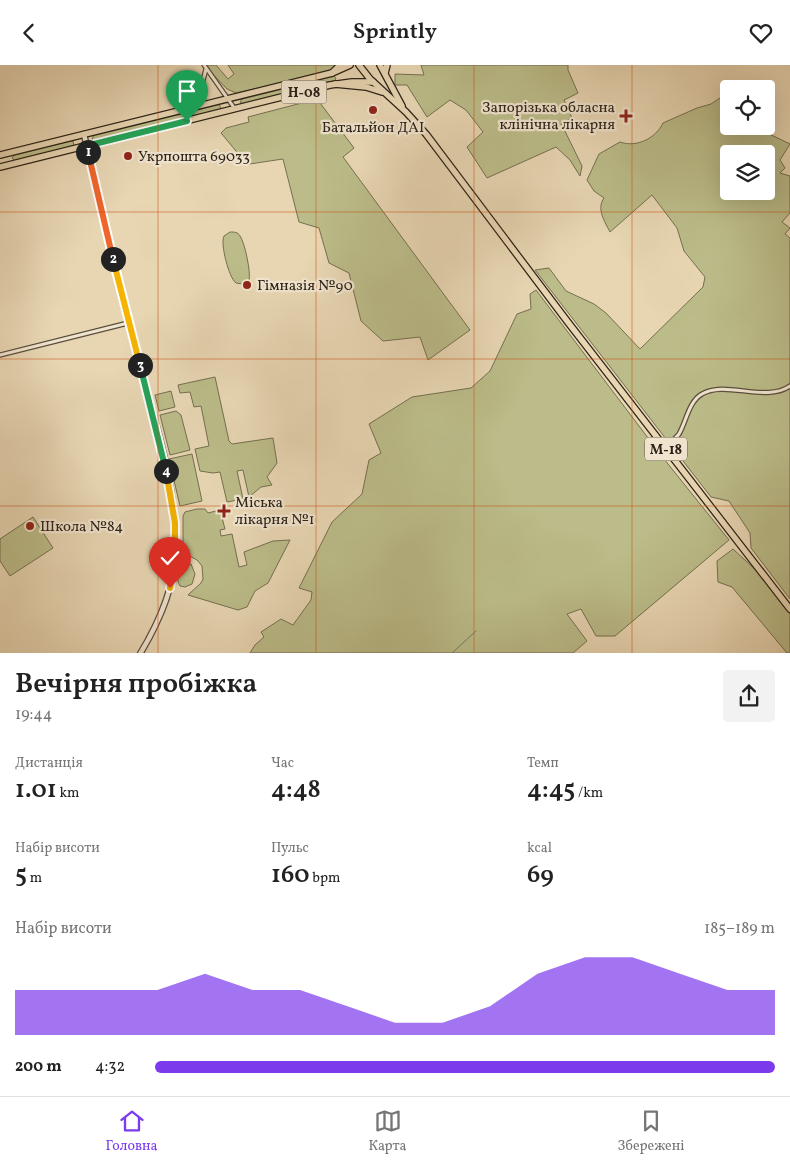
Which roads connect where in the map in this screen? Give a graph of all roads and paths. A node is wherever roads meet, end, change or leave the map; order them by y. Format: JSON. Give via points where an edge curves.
{"nodes":[{"id":1,"x":340,"y":65,"type":"edge"},
{"id":2,"x":350,"y":65,"type":"edge"},
{"id":3,"x":359,"y":65,"type":"edge"},
{"id":4,"x":380,"y":65,"type":"edge"},
{"id":5,"x":387,"y":65,"type":"edge"},
{"id":6,"x":205,"y":67,"type":"edge"},
{"id":7,"x":332,"y":73,"type":"junction"},
{"id":8,"x":385,"y":73,"type":"junction"},
{"id":9,"x":373,"y":82,"type":"junction"},
{"id":10,"x":335,"y":84,"type":"junction"},
{"id":11,"x":386,"y":93,"type":"junction"},
{"id":12,"x":229,"y":99,"type":"junction"},
{"id":13,"x":186,"y":109,"type":"junction"},
{"id":14,"x":235,"y":109,"type":"junction"},
{"id":15,"x":406,"y":112,"type":"junction"},
{"id":16,"x":84,"y":134,"type":"junction"},
{"id":17,"x":86,"y":146,"type":"junction"},
{"id":18,"x":0,"y":154,"type":"edge"},
{"id":19,"x":2,"y":167,"type":"edge"},
{"id":20,"x":128,"y":323,"type":"junction"},
{"id":21,"x":0,"y":355,"type":"edge"},
{"id":22,"x":790,"y":386,"type":"edge"},
{"id":23,"x":665,"y":447,"type":"junction"},
{"id":24,"x":790,"y":609,"type":"edge"},
{"id":25,"x":140,"y":653,"type":"edge"}],
"edges":[{"from":1,"to":7,"type":"main road"},
{"from":2,"to":7,"type":"main road","number":"Н-08"},
{"from":3,"to":9,"type":"main road","number":"М-18"},
{"from":4,"to":8,"type":"main road","number":"М-18"},
{"from":5,"to":8,"type":"main road"},
{"from":6,"to":12,"type":"street"},
{"from":6,"to":13,"type":"street","via":[[201,88]]},
{"from":7,"to":12,"type":"main road","number":"Н-08"},
{"from":8,"to":9,"type":"main road","via":[[381,80]]},
{"from":8,"to":15,"type":"main road","number":"М-18"},
{"from":9,"to":10,"type":"main road","number":"Н-08"},
{"from":9,"to":11,"type":"main road","number":"М-18"},
{"from":10,"to":11,"type":"main road"},
{"from":10,"to":14,"type":"main road","number":"Н-08"},
{"from":11,"to":15,"type":"main road","number":"М-18"},
{"from":12,"to":13,"type":"main road","number":"Н-08"},
{"from":12,"to":14,"type":"street"},
{"from":13,"to":16,"type":"main road","number":"Н-08"},
{"from":14,"to":17,"type":"main road","number":"Н-08"},
{"from":15,"to":23,"type":"main road","number":"М-18"},
{"from":16,"to":17,"type":"street"},
{"from":16,"to":18,"type":"main road","number":"Н-08"},
{"from":17,"to":19,"type":"main road","number":"Н-08"},
{"from":17,"to":20,"type":"street"},
{"from":18,"to":19,"type":"street"},
{"from":20,"to":21,"type":"street"},
{"from":20,"to":25,"type":"street","via":[[163,453],[175,523],[175,556],[170,588],[156,625]]},
{"from":22,"to":23,"type":"street","via":[[775,393],[722,390],[703,393],[692,405],[680,433]]},
{"from":23,"to":24,"type":"main road","number":"М-18"}]}
